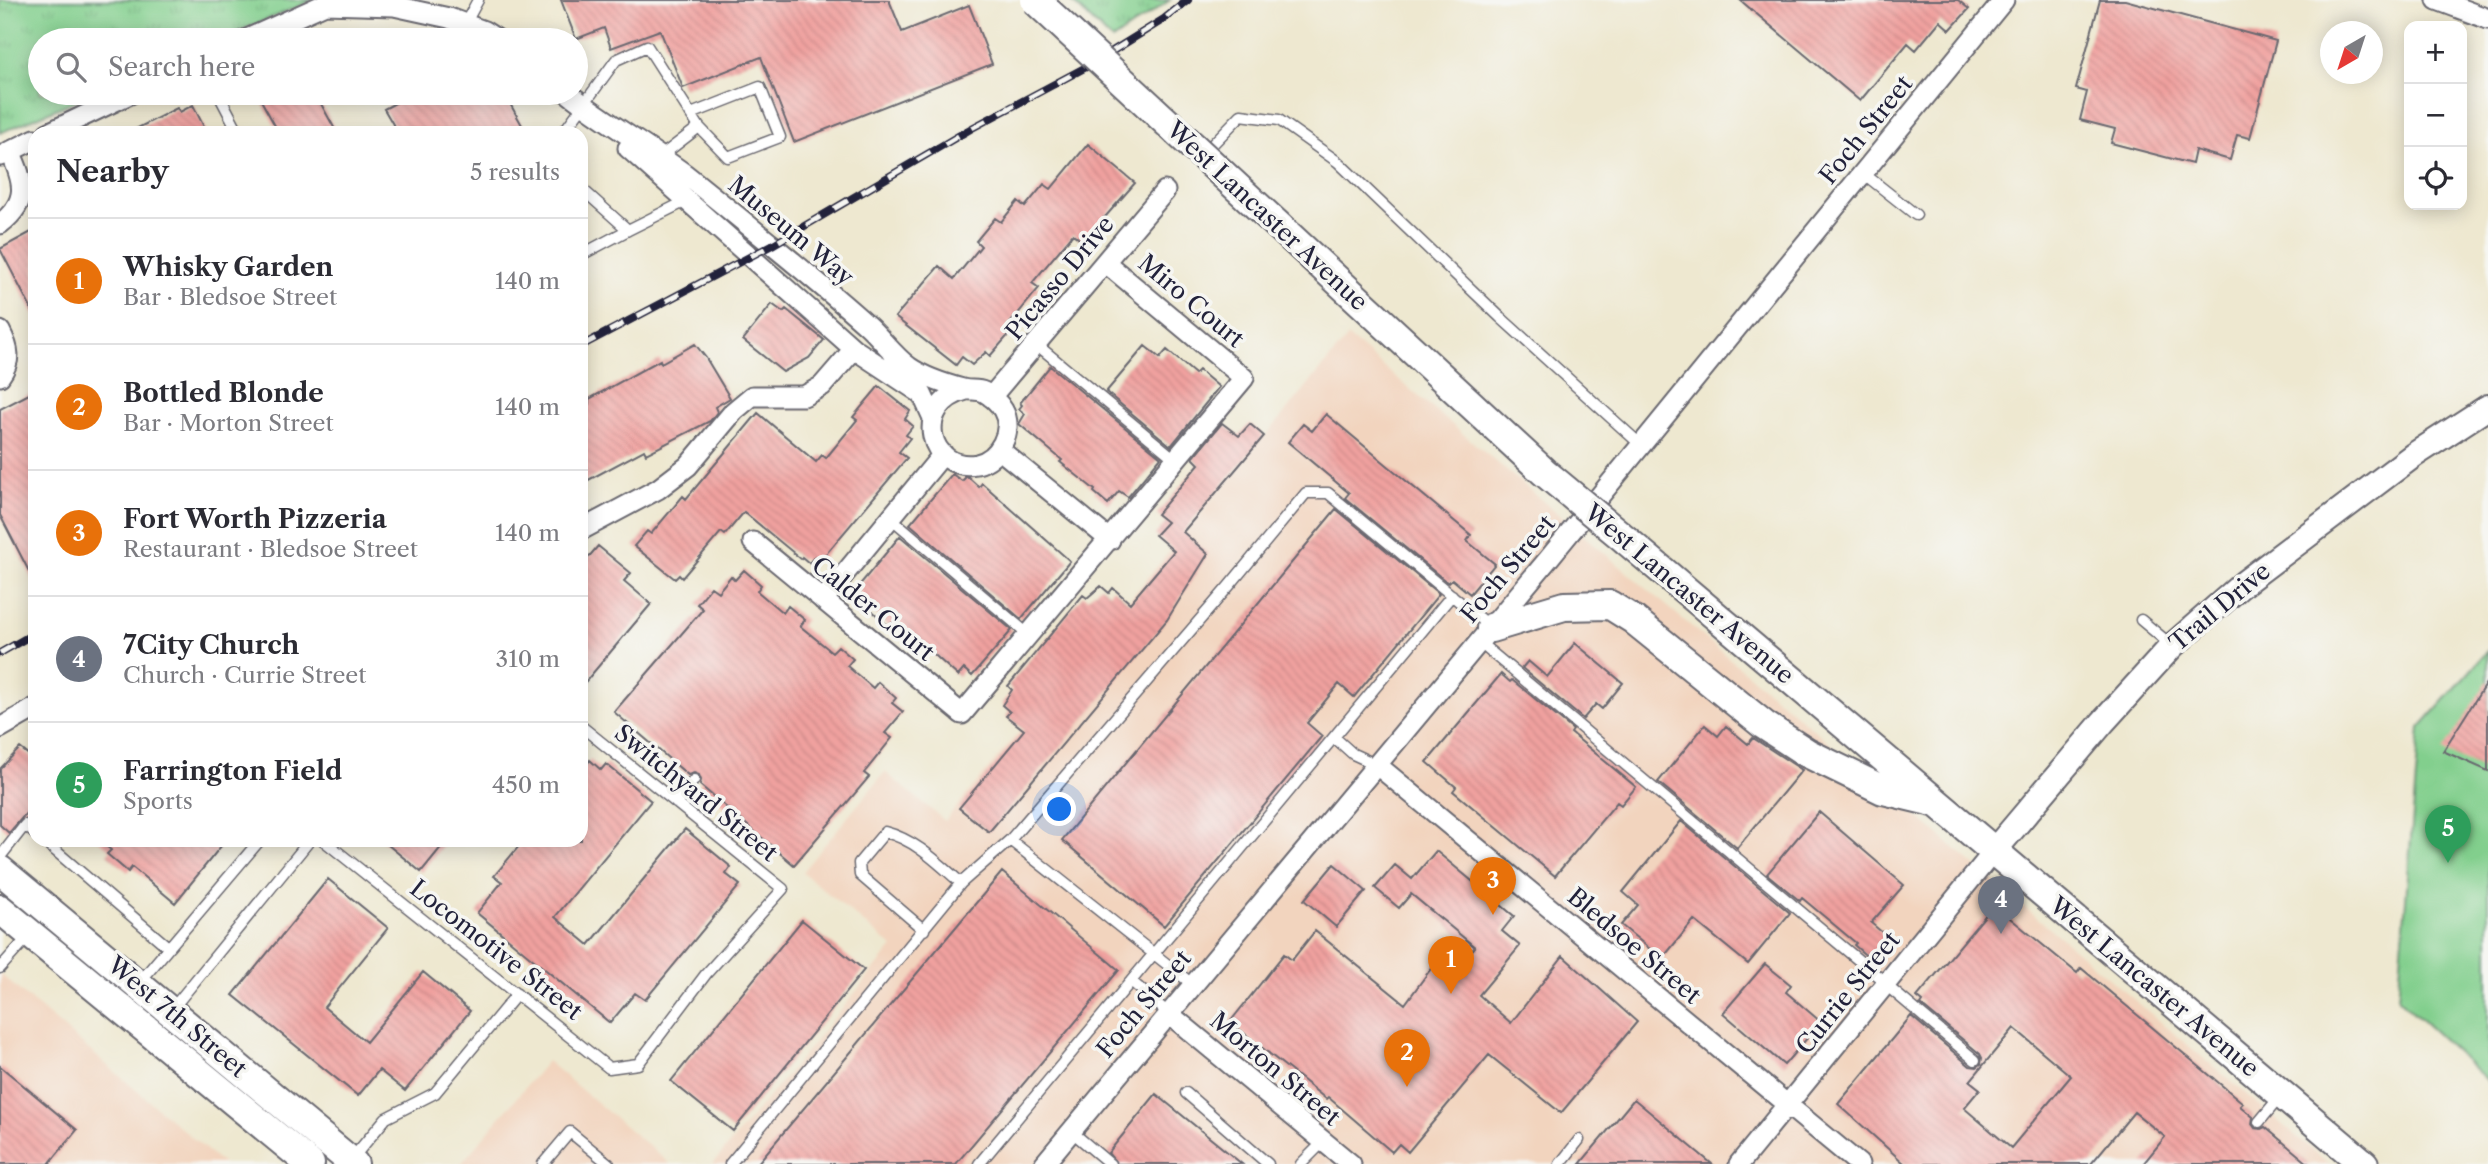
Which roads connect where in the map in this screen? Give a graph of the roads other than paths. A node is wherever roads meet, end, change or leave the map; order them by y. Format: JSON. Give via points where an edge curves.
{"nodes":[{"id":1,"x":478,"y":0,"type":"edge"},
{"id":2,"x":1035,"y":0,"type":"edge"},
{"id":3,"x":2004,"y":0,"type":"edge"},
{"id":4,"x":2437,"y":0,"type":"edge"},
{"id":5,"x":2488,"y":19,"type":"edge"},
{"id":6,"x":465,"y":24,"type":"junction"},
{"id":7,"x":272,"y":28,"type":"edge"},
{"id":8,"x":476,"y":28,"type":"edge"},
{"id":9,"x":588,"y":99,"type":"edge"},
{"id":10,"x":107,"y":105,"type":"edge"},
{"id":11,"x":224,"y":105,"type":"edge"},
{"id":12,"x":584,"y":106,"type":"junction"},
{"id":13,"x":691,"y":114,"type":"junction"},
{"id":14,"x":63,"y":126,"type":"edge"},
{"id":15,"x":235,"y":126,"type":"edge"},
{"id":16,"x":568,"y":126,"type":"edge"},
{"id":17,"x":699,"y":127,"type":"junction"},
{"id":18,"x":28,"y":142,"type":"edge"},
{"id":19,"x":5,"y":154,"type":"edge"},
{"id":20,"x":1202,"y":155,"type":"junction"},
{"id":21,"x":660,"y":157,"type":"junction"},
{"id":22,"x":1863,"y":173,"type":"junction"},
{"id":23,"x":1165,"y":191,"type":"dead end"},
{"id":24,"x":588,"y":196,"type":"edge"},
{"id":25,"x":686,"y":201,"type":"junction"},
{"id":26,"x":1916,"y":215,"type":"dead end"},
{"id":27,"x":0,"y":224,"type":"edge"},
{"id":28,"x":628,"y":230,"type":"junction"},
{"id":29,"x":588,"y":251,"type":"edge"},
{"id":30,"x":1106,"y":263,"type":"junction"},
{"id":31,"x":0,"y":331,"type":"edge"},
{"id":32,"x":1036,"y":344,"type":"junction"},
{"id":33,"x":854,"y":349,"type":"junction"},
{"id":34,"x":0,"y":376,"type":"edge"},
{"id":35,"x":966,"y":390,"type":"junction"},
{"id":36,"x":991,"y":397,"type":"junction"},
{"id":37,"x":2488,"y":408,"type":"edge"},
{"id":38,"x":933,"y":418,"type":"junction"},
{"id":39,"x":1641,"y":445,"type":"junction"},
{"id":40,"x":1000,"y":450,"type":"junction"},
{"id":41,"x":943,"y":454,"type":"junction"},
{"id":42,"x":1175,"y":459,"type":"junction"},
{"id":43,"x":891,"y":518,"type":"junction"},
{"id":44,"x":588,"y":526,"type":"edge"},
{"id":45,"x":1110,"y":540,"type":"junction"},
{"id":46,"x":752,"y":542,"type":"dead end"},
{"id":47,"x":1452,"y":595,"type":"junction"},
{"id":48,"x":823,"y":600,"type":"junction"},
{"id":49,"x":2141,"y":620,"type":"dead end"},
{"id":50,"x":1029,"y":635,"type":"junction"},
{"id":51,"x":1485,"y":635,"type":"junction"},
{"id":52,"x":2172,"y":646,"type":"junction"},
{"id":53,"x":28,"y":712,"type":"edge"},
{"id":54,"x":0,"y":728,"type":"edge"},
{"id":55,"x":588,"y":732,"type":"edge"},
{"id":56,"x":1334,"y":737,"type":"junction"},
{"id":57,"x":1377,"y":765,"type":"junction"},
{"id":58,"x":694,"y":780,"type":"dead end"},
{"id":59,"x":676,"y":803,"type":"junction"},
{"id":60,"x":1937,"y":803,"type":"junction"},
{"id":61,"x":28,"y":827,"type":"edge"},
{"id":62,"x":1010,"y":840,"type":"junction"},
{"id":63,"x":51,"y":847,"type":"edge"},
{"id":64,"x":254,"y":847,"type":"edge"},
{"id":65,"x":304,"y":847,"type":"edge"},
{"id":66,"x":332,"y":847,"type":"edge"},
{"id":67,"x":1994,"y":851,"type":"junction"},
{"id":68,"x":0,"y":857,"type":"edge"},
{"id":69,"x":0,"y":870,"type":"edge"},
{"id":70,"x":961,"y":883,"type":"junction"},
{"id":71,"x":1,"y":911,"type":"edge"},
{"id":72,"x":924,"y":930,"type":"junction"},
{"id":73,"x":31,"y":934,"type":"junction"},
{"id":74,"x":168,"y":947,"type":"junction"},
{"id":75,"x":1154,"y":954,"type":"junction"},
{"id":76,"x":0,"y":968,"type":"edge"},
{"id":77,"x":1131,"y":981,"type":"junction"},
{"id":78,"x":138,"y":984,"type":"junction"},
{"id":79,"x":1192,"y":984,"type":"junction"},
{"id":80,"x":1886,"y":984,"type":"junction"},
{"id":81,"x":517,"y":994,"type":"junction"},
{"id":82,"x":170,"y":1012,"type":"junction"},
{"id":83,"x":1168,"y":1013,"type":"junction"},
{"id":84,"x":1975,"y":1060,"type":"dead end"},
{"id":85,"x":609,"y":1068,"type":"joint"},
{"id":86,"x":1186,"y":1093,"type":"dead end"},
{"id":87,"x":2282,"y":1095,"type":"junction"},
{"id":88,"x":1788,"y":1105,"type":"junction"},
{"id":89,"x":2259,"y":1122,"type":"dead end"},
{"id":90,"x":1071,"y":1131,"type":"junction"},
{"id":91,"x":1579,"y":1140,"type":"dead end"},
{"id":92,"x":1324,"y":1141,"type":"junction"},
{"id":93,"x":351,"y":1163,"type":"edge"},
{"id":94,"x":310,"y":1164,"type":"edge"},
{"id":95,"x":543,"y":1164,"type":"edge"},
{"id":96,"x":609,"y":1164,"type":"edge"},
{"id":97,"x":730,"y":1164,"type":"edge"},
{"id":98,"x":979,"y":1164,"type":"edge"},
{"id":99,"x":1044,"y":1164,"type":"edge"},
{"id":100,"x":1110,"y":1164,"type":"edge"},
{"id":101,"x":1268,"y":1164,"type":"edge"},
{"id":102,"x":1301,"y":1164,"type":"edge"},
{"id":103,"x":1350,"y":1164,"type":"edge"},
{"id":104,"x":1559,"y":1164,"type":"edge"},
{"id":105,"x":1739,"y":1164,"type":"edge"},
{"id":106,"x":1859,"y":1164,"type":"edge"},
{"id":107,"x":2364,"y":1164,"type":"edge"}],
"edges":[{"from":1,"to":6,"type":"lane"},
{"from":2,"to":20,"type":"main road","name":"West Lancaster Avenue","bridge":true},
{"from":3,"to":22,"type":"street","name":"Foch Street"},
{"from":4,"to":5,"type":"street"},
{"from":6,"to":7,"type":"street","via":[[394,6],[325,4]]},
{"from":6,"to":8,"type":"street"},
{"from":9,"to":13,"type":"lane","via":[[616,60],[646,46]]},
{"from":10,"to":14,"type":"street"},
{"from":11,"to":15,"type":"lane"},
{"from":12,"to":16,"type":"lane"},
{"from":12,"to":21,"type":"street","name":"Museum Way"},
{"from":12,"to":25,"type":"street","name":"Museum Way"},
{"from":13,"to":17,"type":"lane"},
{"from":13,"to":17,"type":"lane","via":[[760,87],[780,137],[728,157]]},
{"from":17,"to":21,"type":"lane"},
{"from":18,"to":19,"type":"street"},
{"from":19,"to":27,"type":"street","via":[[22,177],[22,191],[10,216]]},
{"from":20,"to":39,"type":"lane","via":[[1241,115],[1279,120],[1338,162]]},
{"from":20,"to":60,"type":"main road","name":"West Lancaster Avenue","bridge":true,"via":[[1544,472]]},
{"from":21,"to":35,"type":"street","name":"Museum Way","via":[[860,319],[908,366],[929,379]]},
{"from":22,"to":26,"type":"lane"},
{"from":22,"to":39,"type":"street","name":"Foch Street"},
{"from":23,"to":30,"type":"street","name":"Picasso Drive"},
{"from":24,"to":28,"type":"lane"},
{"from":25,"to":28,"type":"lane"},
{"from":25,"to":33,"type":"street","name":"Museum Way"},
{"from":28,"to":29,"type":"lane"},
{"from":30,"to":32,"type":"street","name":"Picasso Drive"},
{"from":30,"to":42,"type":"street","name":"Miro Court","via":[[1244,378]]},
{"from":31,"to":34,"type":"street","via":[[9,354]]},
{"from":32,"to":36,"type":"street","name":"Picasso Drive"},
{"from":32,"to":42,"type":"lane"},
{"from":33,"to":38,"type":"street","name":"Museum Way","via":[[922,394]]},
{"from":33,"to":44,"type":"street","via":[[822,386],[804,396],[752,396],[688,466],[658,489]]},
{"from":35,"to":36,"type":"street"},
{"from":35,"to":38,"type":"street","via":[[943,401]]},
{"from":36,"to":40,"type":"street","via":[[1007,423]]},
{"from":37,"to":52,"type":"street","name":"Trail Drive","via":[[2414,455],[2244,583]]},
{"from":38,"to":41,"type":"street","via":[[935,446]]},
{"from":39,"to":51,"type":"street","name":"Foch Street"},
{"from":40,"to":41,"type":"street","via":[[975,464],[959,463]]},
{"from":40,"to":45,"type":"street"},
{"from":41,"to":43,"type":"street"},
{"from":42,"to":45,"type":"street"},
{"from":43,"to":48,"type":"street"},
{"from":43,"to":50,"type":"lane"},
{"from":45,"to":50,"type":"street"},
{"from":46,"to":48,"type":"street","name":"Calder Court"},
{"from":47,"to":51,"type":"lane"},
{"from":47,"to":56,"type":"lane"},
{"from":47,"to":62,"type":"lane","via":[[1328,493],[1306,494]]},
{"from":48,"to":50,"type":"street","name":"Calder Court","via":[[962,714]]},
{"from":49,"to":52,"type":"lane"},
{"from":51,"to":57,"type":"street","name":"Foch Street"},
{"from":51,"to":60,"type":"main road","via":[[1564,606],[1610,605],[1807,753],[1882,790]]},
{"from":51,"to":80,"type":"lane"},
{"from":52,"to":67,"type":"street","name":"Trail Drive"},
{"from":53,"to":54,"type":"street"},
{"from":55,"to":59,"type":"lane","name":"Switchyard Street"},
{"from":56,"to":57,"type":"lane","via":[[1353,754]]},
{"from":56,"to":75,"type":"lane"},
{"from":57,"to":79,"type":"street","name":"Foch Street"},
{"from":57,"to":88,"type":"street","name":"Bledsoe Street"},
{"from":58,"to":59,"type":"lane"},
{"from":59,"to":85,"type":"lane","name":"Switchyard Street","via":[[783,889],[706,974],[638,1064]]},
{"from":60,"to":67,"type":"main road","name":"West Lancaster Avenue"},
{"from":61,"to":68,"type":"lane"},
{"from":62,"to":70,"type":"lane"},
{"from":62,"to":75,"type":"lane"},
{"from":63,"to":74,"type":"lane"},
{"from":64,"to":74,"type":"lane"},
{"from":65,"to":82,"type":"lane"},
{"from":66,"to":81,"type":"lane","name":"Locomotive Street"},
{"from":67,"to":80,"type":"street","name":"Currie Street"},
{"from":67,"to":87,"type":"main road","name":"West Lancaster Avenue"},
{"from":69,"to":78,"type":"main road","name":"West 7th Street"},
{"from":70,"to":72,"type":"lane"},
{"from":70,"to":72,"type":"lane","via":[[898,835],[885,832],[869,850],[859,863],[860,874]]},
{"from":71,"to":73,"type":"main road","name":"West 7th Street"},
{"from":72,"to":97,"type":"lane"},
{"from":73,"to":76,"type":"lane"},
{"from":73,"to":94,"type":"main road","name":"West 7th Street"},
{"from":74,"to":78,"type":"lane"},
{"from":75,"to":77,"type":"lane"},
{"from":75,"to":79,"type":"lane"},
{"from":77,"to":83,"type":"lane"},
{"from":77,"to":98,"type":"lane"},
{"from":78,"to":82,"type":"main road","name":"West 7th Street"},
{"from":79,"to":83,"type":"street","name":"Foch Street"},
{"from":80,"to":84,"type":"lane"},
{"from":80,"to":88,"type":"street","name":"Currie Street"},
{"from":81,"to":85,"type":"lane","name":"Locomotive Street"},
{"from":81,"to":93,"type":"lane","via":[[435,1093],[386,1118]]},
{"from":82,"to":93,"type":"main road","name":"West 7th Street"},
{"from":83,"to":90,"type":"street","name":"Foch Street"},
{"from":83,"to":92,"type":"street","name":"Morton Street"},
{"from":86,"to":101,"type":"lane"},
{"from":87,"to":89,"type":"lane"},
{"from":87,"to":107,"type":"main road","name":"West Lancaster Avenue"},
{"from":88,"to":105,"type":"street","name":"Currie Street"},
{"from":88,"to":106,"type":"street","name":"Bledsoe Street"},
{"from":90,"to":99,"type":"street","name":"Foch Street"},
{"from":90,"to":100,"type":"lane"},
{"from":91,"to":104,"type":"lane"},
{"from":92,"to":102,"type":"lane"},
{"from":92,"to":103,"type":"street","name":"Morton Street"},
{"from":95,"to":96,"type":"lane","via":[[570,1132]]}]}
